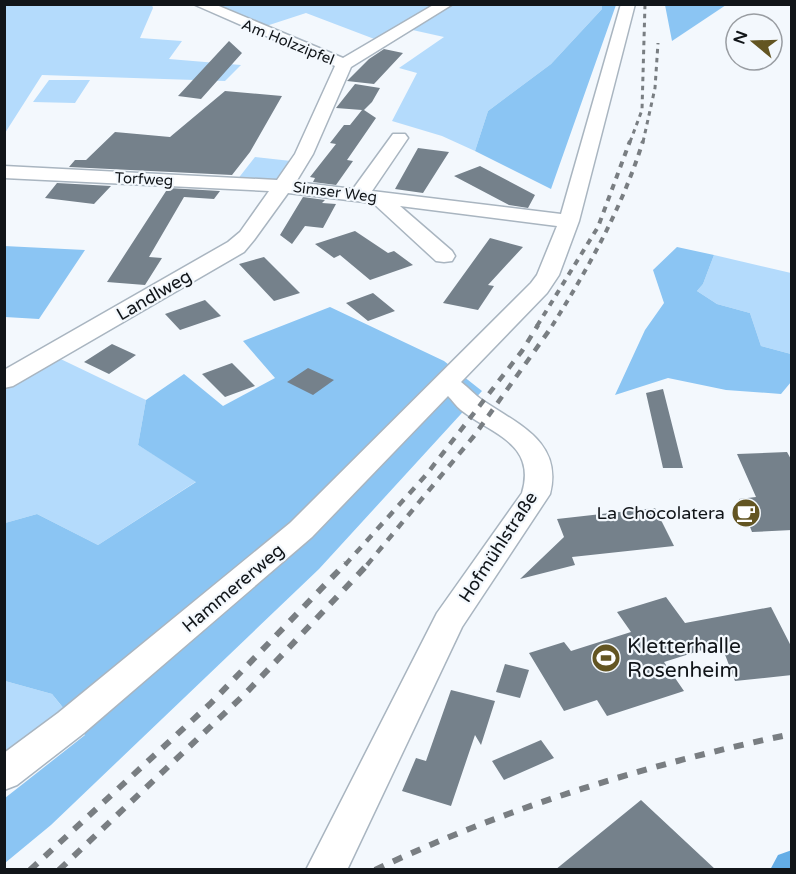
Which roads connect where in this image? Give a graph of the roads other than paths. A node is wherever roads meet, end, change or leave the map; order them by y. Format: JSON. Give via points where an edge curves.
{"nodes":[{"id":1,"x":200,"y":4,"type":"edge"},
{"id":2,"x":446,"y":4,"type":"edge"},
{"id":3,"x":628,"y":4,"type":"edge"},
{"id":4,"x":344,"y":64,"type":"junction"},
{"id":5,"x":399,"y":138,"type":"dead end"},
{"id":6,"x":4,"y":172,"type":"edge"},
{"id":7,"x":283,"y":186,"type":"junction"},
{"id":8,"x":369,"y":196,"type":"junction"},
{"id":9,"x":569,"y":221,"type":"junction"},
{"id":10,"x":444,"y":256,"type":"dead end"},
{"id":11,"x":4,"y":381,"type":"edge"},
{"id":12,"x":445,"y":384,"type":"junction"},
{"id":13,"x":4,"y":774,"type":"edge"},
{"id":14,"x":326,"y":870,"type":"edge"}],
"edges":[{"from":1,"to":4,"type":"street","name":"Am Holzzipfel"},
{"from":2,"to":4,"type":"street"},
{"from":3,"to":9,"type":"street"},
{"from":4,"to":7,"type":"street","name":"Simser Weg","via":[[304,154]]},
{"from":5,"to":8,"type":"street"},
{"from":6,"to":7,"type":"street","name":"Torfweg"},
{"from":7,"to":8,"type":"street","name":"Simser Weg"},
{"from":7,"to":11,"type":"street","name":"Landlweg","via":[[236,247]]},
{"from":8,"to":9,"type":"street","name":"Simser Weg"},
{"from":8,"to":10,"type":"street"},
{"from":9,"to":12,"type":"street","via":[[539,288]]},
{"from":12,"to":13,"type":"street","name":"Hammererweg","via":[[301,531]]},
{"from":12,"to":14,"type":"street","name":"Hofmühlstraße","via":[[452,385],[464,399],[525,442],[538,462],[541,476],[536,494],[448,622]]}]}
